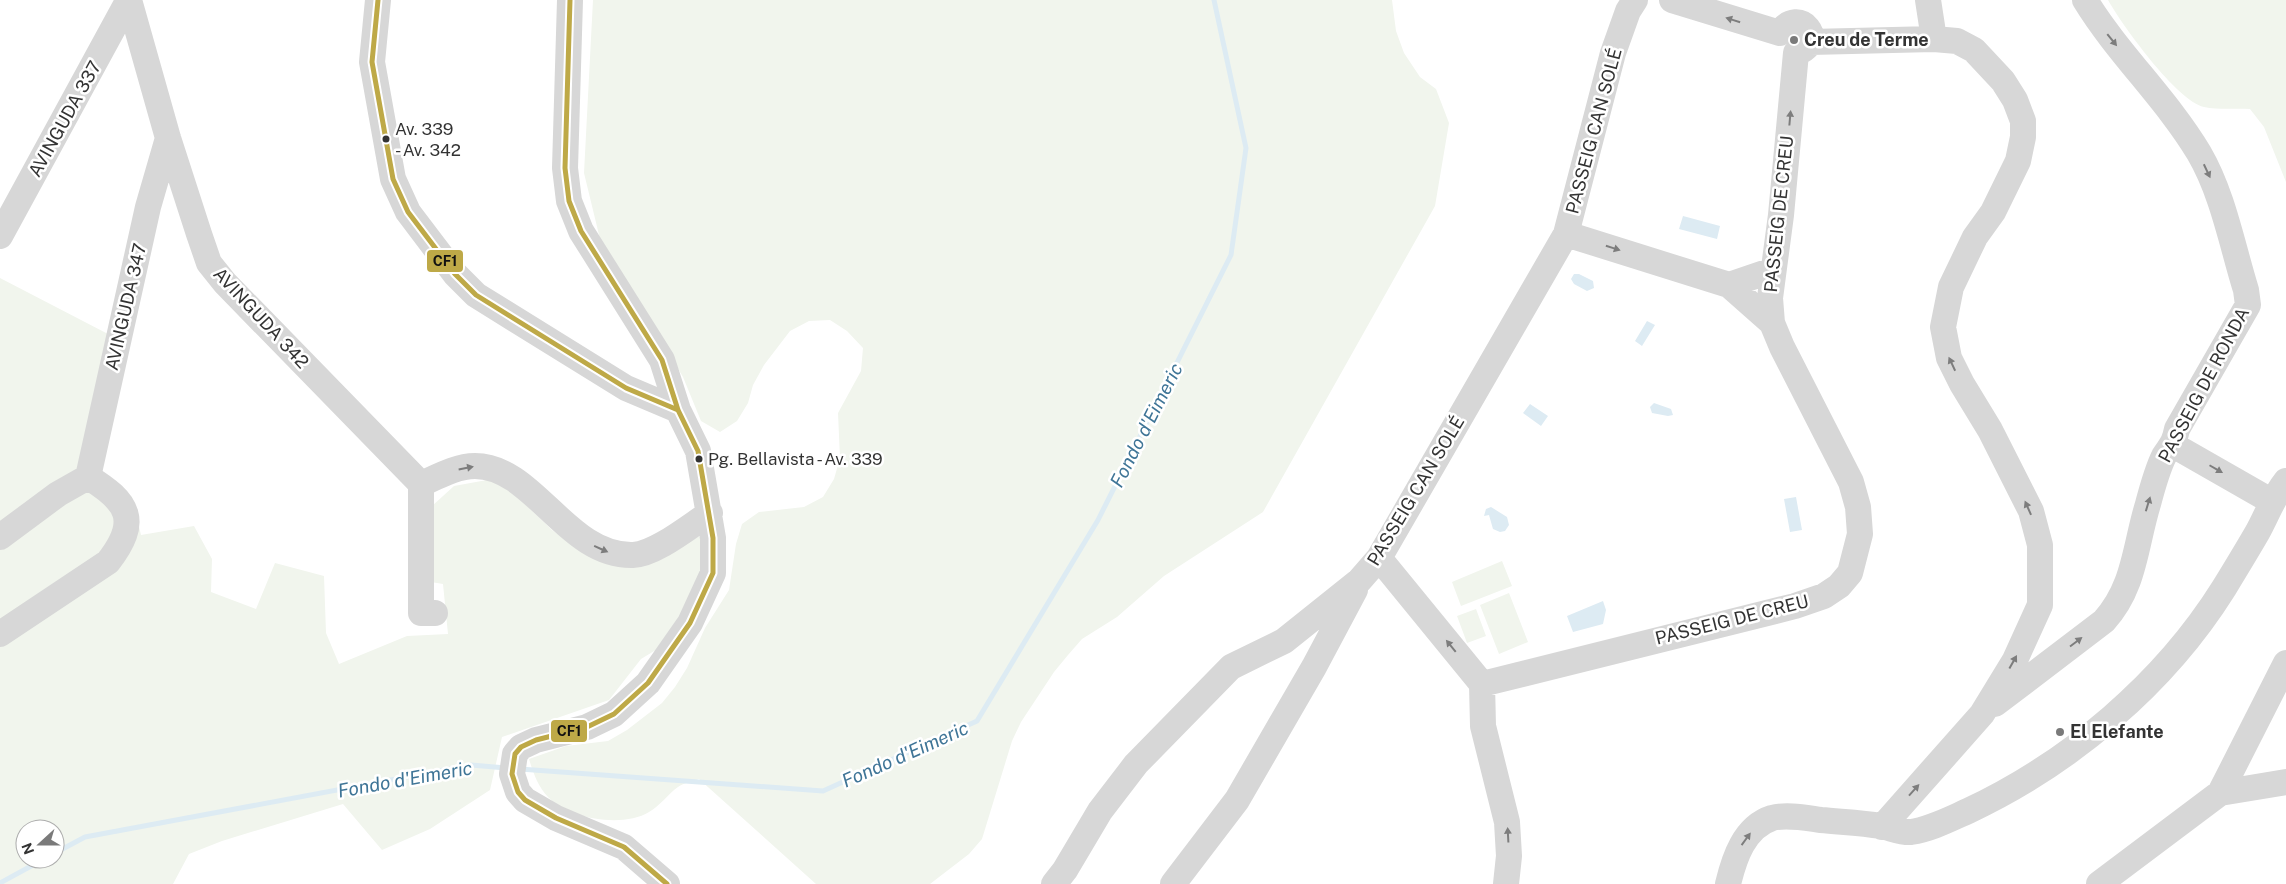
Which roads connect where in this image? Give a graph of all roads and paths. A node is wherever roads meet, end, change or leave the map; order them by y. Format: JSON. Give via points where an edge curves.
{"nodes":[{"id":1,"x":378,"y":0,"type":"edge"},
{"id":2,"x":570,"y":0,"type":"edge"},
{"id":3,"x":1635,"y":0,"type":"edge"},
{"id":4,"x":1672,"y":0,"type":"edge"},
{"id":5,"x":1928,"y":0,"type":"edge"},
{"id":6,"x":2085,"y":0,"type":"edge"},
{"id":7,"x":129,"y":1,"type":"edge"},
{"id":8,"x":1795,"y":30,"type":"edge"},
{"id":9,"x":1934,"y":39,"type":"junction"},
{"id":10,"x":168,"y":138,"type":"junction"},
{"id":11,"x":1566,"y":234,"type":"junction"},
{"id":12,"x":0,"y":236,"type":"edge"},
{"id":13,"x":1773,"y":270,"type":"junction"},
{"id":14,"x":1729,"y":285,"type":"junction"},
{"id":15,"x":1772,"y":323,"type":"junction"},
{"id":16,"x":678,"y":410,"type":"junction"},
{"id":17,"x":2173,"y":445,"type":"junction"},
{"id":18,"x":88,"y":477,"type":"junction"},
{"id":19,"x":421,"y":484,"type":"junction"},
{"id":20,"x":2278,"y":491,"type":"edge"},
{"id":21,"x":710,"y":513,"type":"junction"},
{"id":22,"x":0,"y":537,"type":"edge"},
{"id":23,"x":1379,"y":558,"type":"junction"},
{"id":24,"x":1359,"y":581,"type":"junction"},
{"id":25,"x":435,"y":613,"type":"dead end"},
{"id":26,"x":0,"y":634,"type":"edge"},
{"id":27,"x":2286,"y":663,"type":"edge"},
{"id":28,"x":1482,"y":684,"type":"junction"},
{"id":29,"x":1982,"y":714,"type":"junction"},
{"id":30,"x":2242,"y":749,"type":"junction"},
{"id":31,"x":2276,"y":783,"type":"edge"},
{"id":32,"x":2220,"y":793,"type":"junction"},
{"id":33,"x":1882,"y":826,"type":"junction"},
{"id":34,"x":667,"y":884,"type":"edge"},
{"id":35,"x":1054,"y":884,"type":"edge"},
{"id":36,"x":1173,"y":884,"type":"edge"},
{"id":37,"x":1506,"y":884,"type":"edge"},
{"id":38,"x":1728,"y":884,"type":"edge"},
{"id":39,"x":2102,"y":884,"type":"edge"}],
"edges":[{"from":1,"to":16,"type":"street","via":[[372,62],[393,179],[408,212],[455,274],[476,295],[626,388]]},
{"from":2,"to":16,"type":"street","via":[[565,168],[569,201],[580,231],[662,360]]},
{"from":3,"to":11,"type":"street","name":"PASSEIG CAN SOLÉ","via":[[1613,53]]},
{"from":8,"to":4,"type":"street","one_way":true},
{"from":5,"to":9,"type":"street"},
{"from":6,"to":17,"type":"street","name":"PASSEIG DE RONDA","one_way":true,"via":[[2103,29],[2199,154],[2214,188],[2246,290],[2248,305],[2177,429]]},
{"from":7,"to":10,"type":"street","name":"AVINGUDA 342"},
{"from":7,"to":12,"type":"street","name":"AVINGUDA 337"},
{"from":8,"to":9,"type":"street"},
{"from":13,"to":8,"type":"street","name":"PASSEIG DE CREU","one_way":true,"via":[[1781,215]]},
{"from":29,"to":9,"type":"street","one_way":true,"via":[[2015,660],[2040,605],[2040,545],[2031,512],[1949,358],[1944,327],[1951,287],[2018,161],[2023,137],[2022,121],[2015,100],[2003,81],[1974,50],[1957,41]]},
{"from":10,"to":18,"type":"street","name":"AVINGUDA 347","via":[[148,207]]},
{"from":10,"to":19,"type":"street","name":"AVINGUDA 342","via":[[209,262],[225,283]]},
{"from":11,"to":14,"type":"street","one_way":true},
{"from":11,"to":23,"type":"street","name":"PASSEIG CAN SOLÉ"},
{"from":13,"to":14,"type":"street"},
{"from":13,"to":15,"type":"street","name":"PASSEIG DE CREU"},
{"from":14,"to":15,"type":"street"},
{"from":15,"to":28,"type":"street","name":"PASSEIG DE CREU","via":[[1851,482],[1858,507],[1860,534],[1850,573],[1824,596],[1795,606]]},
{"from":16,"to":21,"type":"street","via":[[698,451]]},
{"from":17,"to":20,"type":"street","one_way":true},
{"from":29,"to":17,"type":"street","name":"PASSEIG DE RONDA","one_way":true,"via":[[2104,621],[2118,606],[2128,586],[2148,504],[2164,456]]},
{"from":18,"to":22,"type":"street","via":[[58,494]]},
{"from":18,"to":26,"type":"street","via":[[111,491],[125,508],[126,530],[120,547],[108,562]]},
{"from":19,"to":21,"type":"street","one_way":true,"via":[[463,467],[491,468],[511,478],[589,543],[610,552],[635,555],[659,546]]},
{"from":19,"to":25,"type":"street","via":[[421,613]]},
{"from":20,"to":33,"type":"street","via":[[2258,531],[2192,636],[2098,728],[2051,765],[2014,788],[1944,822],[1910,832]]},
{"from":21,"to":34,"type":"street","via":[[713,574],[690,623],[648,682],[614,714],[587,727],[521,747],[515,754],[513,769],[518,792],[525,800],[556,818],[624,847]]},
{"from":23,"to":24,"type":"street","name":"PASSEIG CAN SOLÉ"},
{"from":28,"to":23,"type":"street","one_way":true},
{"from":24,"to":35,"type":"street","name":"PASSEIG CAN SOLÉ","via":[[1284,641],[1231,667],[1136,764],[1100,811]]},
{"from":24,"to":36,"type":"street","via":[[1314,667],[1237,800]]},
{"from":27,"to":30,"type":"street"},
{"from":37,"to":28,"type":"street","one_way":true,"via":[[1509,856],[1507,822],[1483,726]]},
{"from":33,"to":29,"type":"street","one_way":true},
{"from":30,"to":31,"type":"street","via":[[2249,764]]},
{"from":30,"to":32,"type":"street"},
{"from":31,"to":32,"type":"street"},
{"from":32,"to":39,"type":"street"},
{"from":38,"to":33,"type":"street","one_way":true,"via":[[1742,843],[1754,829],[1772,818]]}]}
